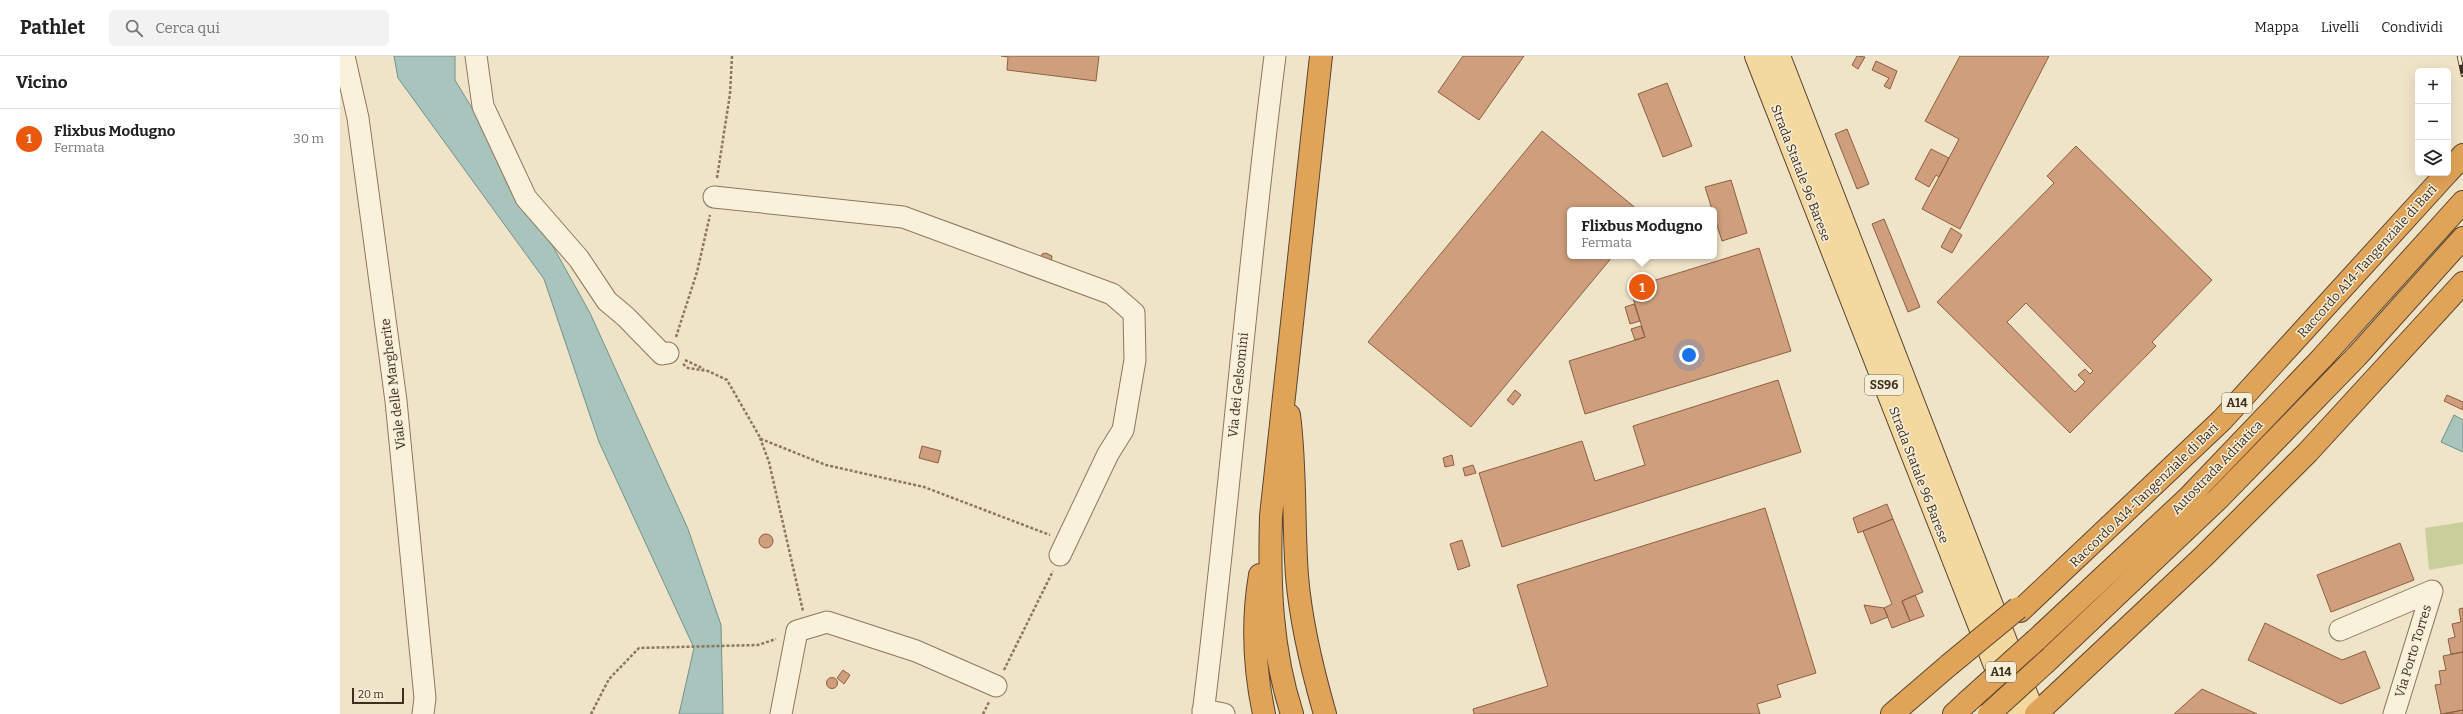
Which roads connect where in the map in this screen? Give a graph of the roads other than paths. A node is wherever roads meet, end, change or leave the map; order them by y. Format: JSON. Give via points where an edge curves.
{"nodes":[{"id":1,"x":476,"y":56,"type":"edge"},
{"id":2,"x":1275,"y":56,"type":"edge"},
{"id":3,"x":1321,"y":56,"type":"edge"},
{"id":4,"x":1756,"y":56,"type":"edge"},
{"id":5,"x":1779,"y":56,"type":"edge"},
{"id":6,"x":343,"y":61,"type":"edge"},
{"id":7,"x":2463,"y":155,"type":"edge"},
{"id":8,"x":2451,"y":168,"type":"edge"},
{"id":9,"x":2444,"y":176,"type":"edge"},
{"id":10,"x":714,"y":197,"type":"road end"},
{"id":11,"x":2458,"y":208,"type":"edge"},
{"id":12,"x":2462,"y":239,"type":"edge"},
{"id":13,"x":2463,"y":283,"type":"edge"},
{"id":14,"x":674,"y":351,"type":"road end"},
{"id":15,"x":1284,"y":382,"type":"junction"},
{"id":16,"x":1271,"y":516,"type":"junction"},
{"id":17,"x":1060,"y":555,"type":"road end"},
{"id":18,"x":2340,"y":630,"type":"dead end"},
{"id":19,"x":1951,"y":668,"type":"junction"},
{"id":20,"x":996,"y":686,"type":"road end"},
{"id":21,"x":2059,"y":706,"type":"edge"},
{"id":22,"x":1960,"y":708,"type":"edge"},
{"id":23,"x":1203,"y":712,"type":"edge"},
{"id":24,"x":423,"y":714,"type":"edge"},
{"id":25,"x":781,"y":714,"type":"edge"},
{"id":26,"x":1224,"y":714,"type":"edge"},
{"id":27,"x":1264,"y":714,"type":"edge"},
{"id":28,"x":1292,"y":714,"type":"edge"},
{"id":29,"x":1325,"y":714,"type":"edge"},
{"id":30,"x":1892,"y":714,"type":"edge"},
{"id":31,"x":1907,"y":714,"type":"edge"},
{"id":32,"x":1989,"y":714,"type":"edge"},
{"id":33,"x":2014,"y":714,"type":"edge"},
{"id":34,"x":2035,"y":714,"type":"edge"},
{"id":35,"x":2394,"y":714,"type":"edge"}],
"edges":[{"from":1,"to":14,"type":"street","via":[[483,106],[526,198],[579,259],[607,301],[662,354]]},
{"from":2,"to":23,"type":"street","name":"Via dei Gelsomini"},
{"from":3,"to":15,"type":"highway"},
{"from":4,"to":33,"type":"main road","name":"Strada Statale 96 Barese","number":"SS96"},
{"from":5,"to":34,"type":"main road","name":"Strada Statale 96 Barese","number":"SS96"},
{"from":6,"to":24,"type":"street","name":"Viale delle Margherite","via":[[358,118],[396,401],[425,698]]},
{"from":7,"to":8,"type":"highway","name":"Raccordo A14-Tangenziale di Bari","number":"A14"},
{"from":9,"to":19,"type":"highway","name":"Raccordo A14-Tangenziale di Bari","number":"A14","via":[[2222,420],[2074,562]]},
{"from":10,"to":17,"type":"street","via":[[903,217],[1112,294],[1134,313],[1135,360],[1123,430],[1108,454]]},
{"from":11,"to":22,"type":"highway","name":"Autostrada Adriatica","number":"A14","bridge":true,"via":[[2321,359],[2188,498]]},
{"from":12,"to":32,"type":"highway","name":"Autostrada Adriatica","number":"A14","bridge":true,"via":[[2357,356],[2219,498]]},
{"from":13,"to":21,"type":"highway","via":[[2308,452],[2203,556]]},
{"from":15,"to":16,"type":"highway"},
{"from":15,"to":29,"type":"highway","via":[[1293,448],[1298,585],[1308,648]]},
{"from":16,"to":27,"type":"highway","via":[[1255,606],[1255,658]]},
{"from":16,"to":28,"type":"highway","via":[[1270,581],[1273,627],[1280,675]]},
{"from":18,"to":35,"type":"street","name":"Via Porto Torres","via":[[2432,592]]},
{"from":19,"to":30,"type":"highway"},
{"from":19,"to":31,"type":"highway","name":"Raccordo A14-Tangenziale di Bari","number":"A14"},
{"from":20,"to":25,"type":"street","via":[[916,651],[827,622],[797,631]]},
{"from":21,"to":34,"type":"highway"},
{"from":23,"to":26,"type":"street"}]}
